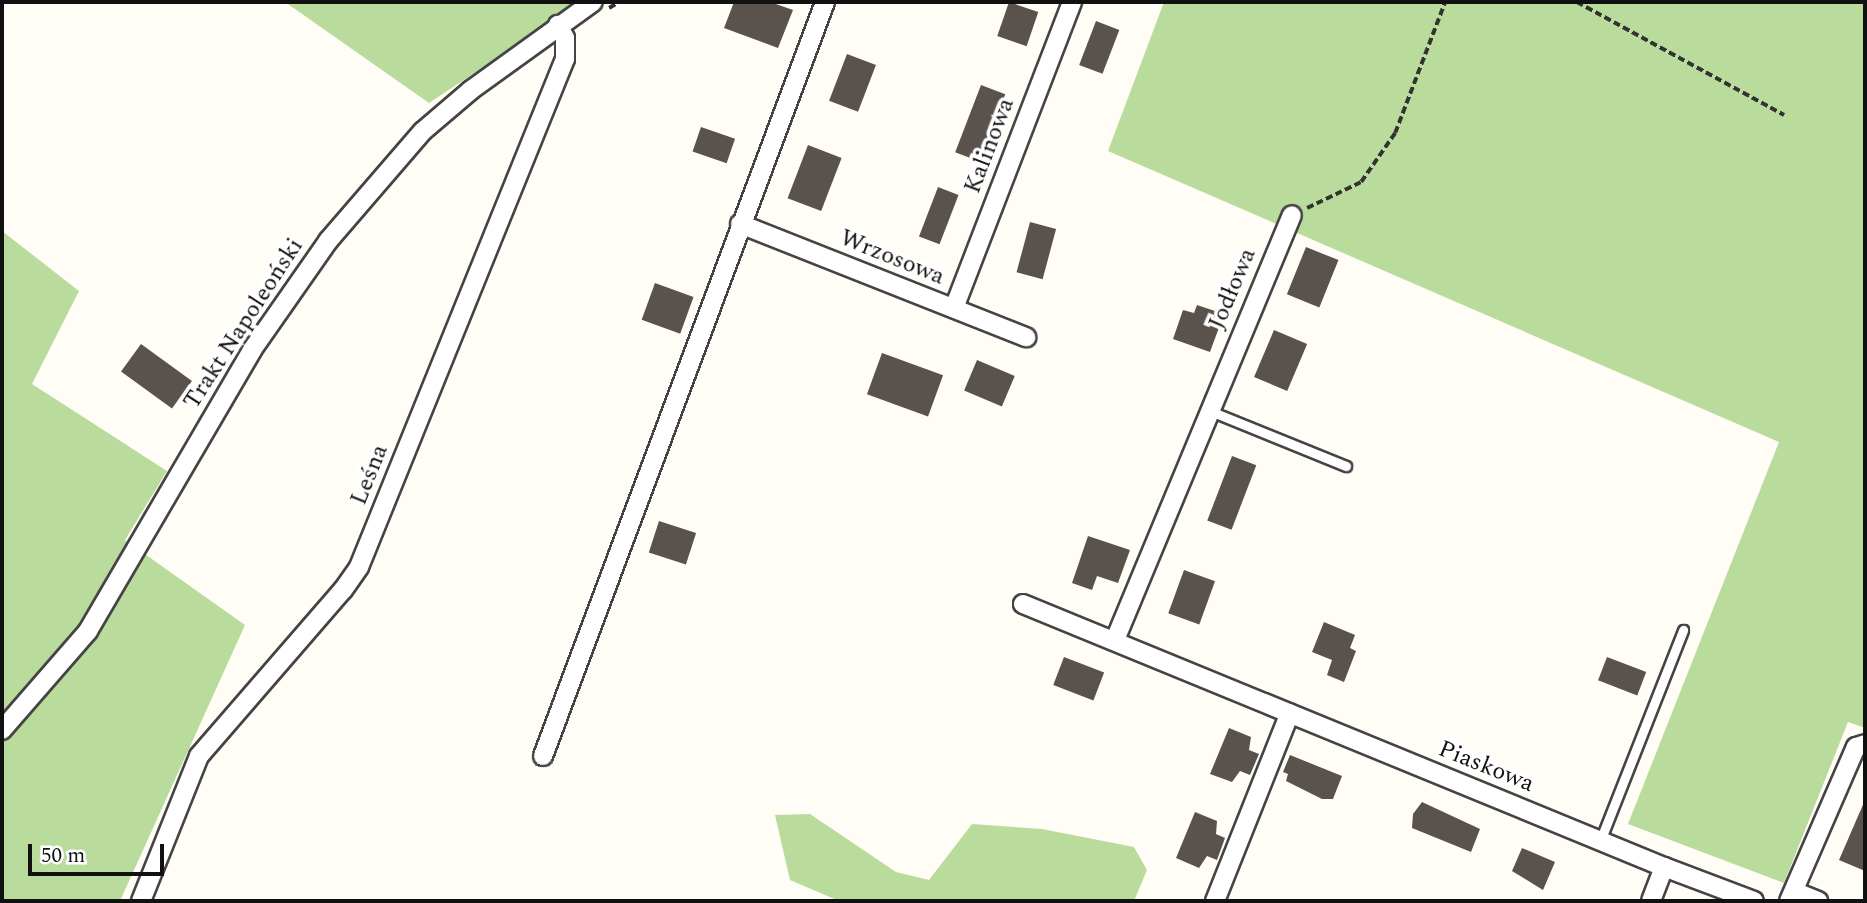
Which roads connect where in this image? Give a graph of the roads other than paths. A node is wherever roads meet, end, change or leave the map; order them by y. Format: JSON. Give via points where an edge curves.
{"nodes":[{"id":1,"x":825,"y":2,"type":"edge"},
{"id":2,"x":1072,"y":2,"type":"edge"},
{"id":3,"x":595,"y":9,"type":"edge"},
{"id":4,"x":558,"y":25,"type":"junction"},
{"id":5,"x":1292,"y":215,"type":"road end"},
{"id":6,"x":740,"y":224,"type":"junction"},
{"id":7,"x":954,"y":308,"type":"junction"},
{"id":8,"x":1026,"y":337,"type":"dead end"},
{"id":9,"x":1208,"y":410,"type":"junction"},
{"id":10,"x":1346,"y":466,"type":"dead end"},
{"id":11,"x":1023,"y":604,"type":"dead end"},
{"id":12,"x":1683,"y":630,"type":"dead end"},
{"id":13,"x":1115,"y":639,"type":"junction"},
{"id":14,"x":1290,"y":713,"type":"junction"},
{"id":15,"x":2,"y":730,"type":"edge"},
{"id":16,"x":1865,"y":744,"type":"edge"},
{"id":17,"x":543,"y":756,"type":"dead end"},
{"id":18,"x":1600,"y":841,"type":"junction"},
{"id":19,"x":1664,"y":867,"type":"junction"},
{"id":20,"x":1792,"y":897,"type":"edge"},
{"id":21,"x":141,"y":901,"type":"edge"},
{"id":22,"x":1214,"y":901,"type":"edge"},
{"id":23,"x":1651,"y":901,"type":"edge"},
{"id":24,"x":1754,"y":901,"type":"edge"},
{"id":25,"x":1818,"y":901,"type":"edge"}],
"edges":[{"from":1,"to":6,"type":"street"},
{"from":2,"to":7,"type":"street","name":"Kalinowa"},
{"from":3,"to":4,"type":"street","name":"Trakt Napoleoński"},
{"from":4,"to":15,"type":"street","name":"Trakt Napoleoński","via":[[423,131],[328,241],[252,350],[88,631]]},
{"from":4,"to":21,"type":"street","name":"Leśna","via":[[565,38],[565,59],[359,567],[199,756]]},
{"from":5,"to":9,"type":"street","name":"Jodłowa"},
{"from":6,"to":7,"type":"street","name":"Wrzosowa"},
{"from":6,"to":17,"type":"street"},
{"from":7,"to":8,"type":"street","name":"Wrzosowa"},
{"from":9,"to":10,"type":"lane"},
{"from":9,"to":13,"type":"street","name":"Jodłowa"},
{"from":11,"to":13,"type":"street","name":"Piaskowa"},
{"from":12,"to":18,"type":"lane"},
{"from":13,"to":14,"type":"street","name":"Piaskowa"},
{"from":14,"to":18,"type":"street","name":"Piaskowa"},
{"from":14,"to":22,"type":"street"},
{"from":16,"to":20,"type":"street","via":[[1856,747]]},
{"from":18,"to":19,"type":"street","name":"Piaskowa"},
{"from":19,"to":23,"type":"street"},
{"from":19,"to":24,"type":"street","name":"Piaskowa"},
{"from":20,"to":25,"type":"street"}]}
